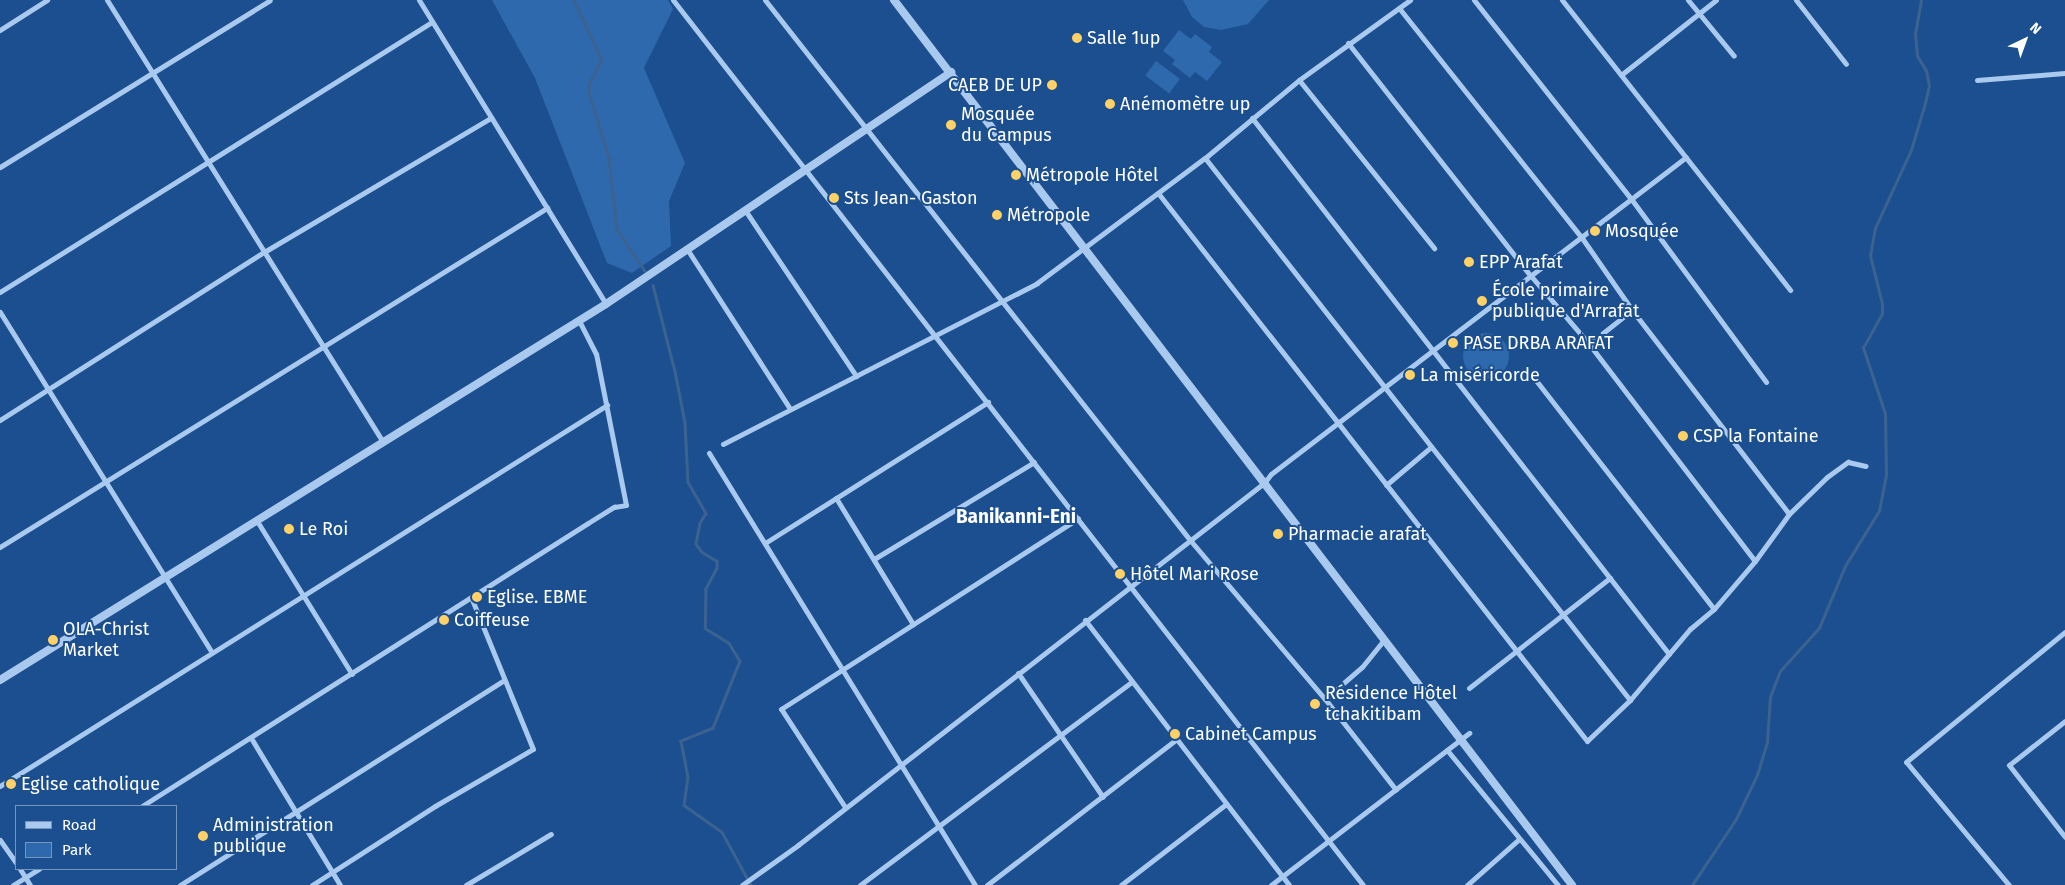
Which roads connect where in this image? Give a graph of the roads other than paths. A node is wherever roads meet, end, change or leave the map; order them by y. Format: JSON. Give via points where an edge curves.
{"nodes":[{"id":1,"x":47,"y":0,"type":"edge"},
{"id":2,"x":107,"y":0,"type":"edge"},
{"id":3,"x":270,"y":0,"type":"edge"},
{"id":4,"x":419,"y":0,"type":"edge"},
{"id":5,"x":673,"y":0,"type":"edge"},
{"id":6,"x":765,"y":0,"type":"edge"},
{"id":7,"x":894,"y":0,"type":"edge"},
{"id":8,"x":1410,"y":0,"type":"edge"},
{"id":9,"x":1474,"y":0,"type":"edge"},
{"id":10,"x":1562,"y":0,"type":"edge"},
{"id":11,"x":1688,"y":0,"type":"edge"},
{"id":12,"x":1716,"y":0,"type":"edge"},
{"id":13,"x":1796,"y":0,"type":"edge"},
{"id":14,"x":1399,"y":8,"type":"junction"},
{"id":15,"x":1699,"y":14,"type":"junction"},
{"id":16,"x":432,"y":22,"type":"junction"},
{"id":17,"x":0,"y":30,"type":"edge"},
{"id":18,"x":1348,"y":43,"type":"junction"},
{"id":19,"x":1734,"y":56,"type":"dead end"},
{"id":20,"x":1846,"y":64,"type":"dead end"},
{"id":21,"x":153,"y":72,"type":"junction"},
{"id":22,"x":951,"y":72,"type":"junction"},
{"id":23,"x":2065,"y":72,"type":"edge"},
{"id":24,"x":1621,"y":75,"type":"junction"},
{"id":25,"x":1299,"y":80,"type":"junction"},
{"id":26,"x":1977,"y":80,"type":"dead end"},
{"id":27,"x":491,"y":118,"type":"junction"},
{"id":28,"x":1252,"y":118,"type":"junction"},
{"id":29,"x":866,"y":129,"type":"junction"},
{"id":30,"x":1686,"y":157,"type":"junction"},
{"id":31,"x":1205,"y":158,"type":"junction"},
{"id":32,"x":208,"y":162,"type":"junction"},
{"id":33,"x":0,"y":167,"type":"edge"},
{"id":34,"x":806,"y":170,"type":"junction"},
{"id":35,"x":1158,"y":193,"type":"junction"},
{"id":36,"x":1632,"y":200,"type":"junction"},
{"id":37,"x":547,"y":208,"type":"junction"},
{"id":38,"x":745,"y":210,"type":"junction"},
{"id":39,"x":1582,"y":238,"type":"junction"},
{"id":40,"x":687,"y":248,"type":"junction"},
{"id":41,"x":1434,"y":248,"type":"dead end"},
{"id":42,"x":1085,"y":249,"type":"junction"},
{"id":43,"x":264,"y":252,"type":"junction"},
{"id":44,"x":1531,"y":276,"type":"junction"},
{"id":45,"x":1790,"y":290,"type":"dead end"},
{"id":46,"x":0,"y":292,"type":"edge"},
{"id":47,"x":1000,"y":302,"type":"junction"},
{"id":48,"x":606,"y":304,"type":"junction"},
{"id":49,"x":1632,"y":310,"type":"junction"},
{"id":50,"x":0,"y":312,"type":"edge"},
{"id":51,"x":579,"y":320,"type":"junction"},
{"id":52,"x":935,"y":335,"type":"junction"},
{"id":53,"x":1589,"y":344,"type":"junction"},
{"id":54,"x":323,"y":346,"type":"junction"},
{"id":55,"x":1433,"y":350,"type":"junction"},
{"id":56,"x":1530,"y":374,"type":"dead end"},
{"id":57,"x":856,"y":376,"type":"junction"},
{"id":58,"x":1766,"y":382,"type":"dead end"},
{"id":59,"x":1385,"y":387,"type":"junction"},
{"id":60,"x":48,"y":390,"type":"junction"},
{"id":61,"x":988,"y":402,"type":"junction"},
{"id":62,"x":607,"y":405,"type":"junction"},
{"id":63,"x":790,"y":409,"type":"junction"},
{"id":64,"x":0,"y":420,"type":"edge"},
{"id":65,"x":1338,"y":423,"type":"junction"},
{"id":66,"x":383,"y":442,"type":"junction"},
{"id":67,"x":723,"y":444,"type":"dead end"},
{"id":68,"x":1431,"y":446,"type":"junction"},
{"id":69,"x":709,"y":452,"type":"dead end"},
{"id":70,"x":1034,"y":462,"type":"junction"},
{"id":71,"x":1866,"y":466,"type":"dead end"},
{"id":72,"x":105,"y":482,"type":"junction"},
{"id":73,"x":1264,"y":482,"type":"junction"},
{"id":74,"x":1386,"y":484,"type":"junction"},
{"id":75,"x":836,"y":498,"type":"junction"},
{"id":76,"x":1789,"y":514,"type":"junction"},
{"id":77,"x":1078,"y":518,"type":"junction"},
{"id":78,"x":257,"y":521,"type":"junction"},
{"id":79,"x":1190,"y":540,"type":"junction"},
{"id":80,"x":765,"y":543,"type":"junction"},
{"id":81,"x":0,"y":547,"type":"edge"},
{"id":82,"x":874,"y":559,"type":"junction"},
{"id":83,"x":1755,"y":561,"type":"junction"},
{"id":84,"x":165,"y":578,"type":"junction"},
{"id":85,"x":1610,"y":578,"type":"junction"},
{"id":86,"x":1131,"y":586,"type":"junction"},
{"id":87,"x":302,"y":595,"type":"junction"},
{"id":88,"x":471,"y":598,"type":"junction"},
{"id":89,"x":1714,"y":609,"type":"junction"},
{"id":90,"x":1563,"y":615,"type":"junction"},
{"id":91,"x":1086,"y":620,"type":"junction"},
{"id":92,"x":913,"y":624,"type":"junction"},
{"id":93,"x":2065,"y":632,"type":"edge"},
{"id":94,"x":1384,"y":640,"type":"junction"},
{"id":95,"x":211,"y":651,"type":"junction"},
{"id":96,"x":1516,"y":651,"type":"junction"},
{"id":97,"x":1669,"y":654,"type":"junction"},
{"id":98,"x":842,"y":669,"type":"junction"},
{"id":99,"x":1018,"y":673,"type":"junction"},
{"id":100,"x":352,"y":674,"type":"junction"},
{"id":101,"x":0,"y":680,"type":"edge"},
{"id":102,"x":504,"y":681,"type":"junction"},
{"id":103,"x":1131,"y":682,"type":"junction"},
{"id":104,"x":1469,"y":688,"type":"dead end"},
{"id":105,"x":1325,"y":698,"type":"junction"},
{"id":106,"x":1630,"y":700,"type":"junction"},
{"id":107,"x":2065,"y":721,"type":"edge"},
{"id":108,"x":1469,"y":733,"type":"dead end"},
{"id":109,"x":1060,"y":734,"type":"junction"},
{"id":110,"x":251,"y":738,"type":"junction"},
{"id":111,"x":1175,"y":740,"type":"junction"},
{"id":112,"x":1460,"y":740,"type":"junction"},
{"id":113,"x":1447,"y":750,"type":"junction"},
{"id":114,"x":900,"y":764,"type":"junction"},
{"id":115,"x":0,"y":786,"type":"edge"},
{"id":116,"x":1396,"y":790,"type":"junction"},
{"id":117,"x":1103,"y":797,"type":"junction"},
{"id":118,"x":144,"y":805,"type":"edge"},
{"id":119,"x":1225,"y":805,"type":"junction"},
{"id":120,"x":845,"y":807,"type":"junction"},
{"id":121,"x":296,"y":812,"type":"junction"},
{"id":122,"x":938,"y":826,"type":"junction"},
{"id":123,"x":551,"y":834,"type":"dead end"},
{"id":124,"x":2065,"y":837,"type":"edge"},
{"id":125,"x":1519,"y":839,"type":"junction"},
{"id":126,"x":0,"y":840,"type":"edge"},
{"id":127,"x":1330,"y":842,"type":"junction"},
{"id":128,"x":15,"y":862,"type":"edge"},
{"id":129,"x":21,"y":870,"type":"edge"},
{"id":130,"x":37,"y":870,"type":"edge"},
{"id":131,"x":332,"y":872,"type":"junction"},
{"id":132,"x":1282,"y":876,"type":"junction"},
{"id":133,"x":26,"y":877,"type":"junction"},
{"id":134,"x":13,"y":885,"type":"edge"},
{"id":135,"x":30,"y":885,"type":"edge"},
{"id":136,"x":180,"y":885,"type":"edge"},
{"id":137,"x":312,"y":885,"type":"edge"},
{"id":138,"x":340,"y":885,"type":"edge"},
{"id":139,"x":466,"y":885,"type":"edge"},
{"id":140,"x":742,"y":885,"type":"edge"},
{"id":141,"x":860,"y":885,"type":"edge"},
{"id":142,"x":975,"y":885,"type":"edge"},
{"id":143,"x":987,"y":885,"type":"edge"},
{"id":144,"x":1121,"y":885,"type":"edge"},
{"id":145,"x":1270,"y":885,"type":"edge"},
{"id":146,"x":1289,"y":885,"type":"edge"},
{"id":147,"x":1363,"y":885,"type":"edge"},
{"id":148,"x":1467,"y":885,"type":"edge"},
{"id":149,"x":1558,"y":885,"type":"edge"},
{"id":150,"x":1572,"y":885,"type":"edge"},
{"id":151,"x":2009,"y":885,"type":"edge"}],
"edges":[{"from":1,"to":17,"type":"street"},
{"from":2,"to":21,"type":"street"},
{"from":3,"to":21,"type":"street"},
{"from":4,"to":16,"type":"street"},
{"from":5,"to":34,"type":"street"},
{"from":6,"to":29,"type":"street"},
{"from":7,"to":22,"type":"street"},
{"from":8,"to":14,"type":"street"},
{"from":9,"to":36,"type":"street"},
{"from":10,"to":24,"type":"street"},
{"from":11,"to":15,"type":"street"},
{"from":12,"to":15,"type":"street"},
{"from":13,"to":20,"type":"street"},
{"from":14,"to":18,"type":"street"},
{"from":14,"to":39,"type":"street"},
{"from":15,"to":19,"type":"street"},
{"from":15,"to":24,"type":"street"},
{"from":16,"to":27,"type":"street"},
{"from":16,"to":32,"type":"street"},
{"from":18,"to":25,"type":"street"},
{"from":18,"to":44,"type":"street"},
{"from":21,"to":32,"type":"street"},
{"from":21,"to":33,"type":"street"},
{"from":22,"to":29,"type":"street"},
{"from":22,"to":42,"type":"street"},
{"from":23,"to":26,"type":"street"},
{"from":24,"to":30,"type":"street"},
{"from":25,"to":28,"type":"street"},
{"from":25,"to":41,"type":"street"},
{"from":27,"to":37,"type":"street"},
{"from":27,"to":43,"type":"street"},
{"from":28,"to":31,"type":"street"},
{"from":28,"to":55,"type":"street"},
{"from":29,"to":34,"type":"street"},
{"from":29,"to":47,"type":"street"},
{"from":30,"to":36,"type":"street"},
{"from":30,"to":45,"type":"street"},
{"from":31,"to":35,"type":"street"},
{"from":31,"to":59,"type":"street"},
{"from":32,"to":43,"type":"street"},
{"from":32,"to":46,"type":"street"},
{"from":34,"to":38,"type":"street"},
{"from":34,"to":52,"type":"street"},
{"from":35,"to":42,"type":"street"},
{"from":35,"to":65,"type":"street"},
{"from":36,"to":39,"type":"street"},
{"from":36,"to":58,"type":"street"},
{"from":37,"to":48,"type":"street"},
{"from":37,"to":54,"type":"street"},
{"from":38,"to":40,"type":"street"},
{"from":38,"to":57,"type":"street"},
{"from":39,"to":44,"type":"street"},
{"from":39,"to":49,"type":"street"},
{"from":40,"to":48,"type":"street"},
{"from":40,"to":63,"type":"street"},
{"from":42,"to":47,"type":"street","via":[[1037,283]]},
{"from":42,"to":73,"type":"street"},
{"from":43,"to":54,"type":"street"},
{"from":43,"to":60,"type":"street"},
{"from":44,"to":53,"type":"street"},
{"from":44,"to":55,"type":"street"},
{"from":47,"to":52,"type":"street"},
{"from":47,"to":79,"type":"street"},
{"from":48,"to":51,"type":"street"},
{"from":49,"to":53,"type":"street"},
{"from":49,"to":76,"type":"street"},
{"from":50,"to":60,"type":"street"},
{"from":51,"to":62,"type":"street","via":[[596,354]]},
{"from":51,"to":66,"type":"street"},
{"from":52,"to":57,"type":"street"},
{"from":52,"to":61,"type":"street"},
{"from":53,"to":83,"type":"street"},
{"from":54,"to":66,"type":"street"},
{"from":54,"to":72,"type":"street"},
{"from":55,"to":59,"type":"street"},
{"from":55,"to":85,"type":"street"},
{"from":56,"to":89,"type":"street"},
{"from":57,"to":63,"type":"street"},
{"from":59,"to":65,"type":"street"},
{"from":59,"to":68,"type":"street"},
{"from":60,"to":64,"type":"street"},
{"from":60,"to":72,"type":"street"},
{"from":61,"to":70,"type":"street"},
{"from":61,"to":75,"type":"street"},
{"from":62,"to":87,"type":"street"},
{"from":62,"to":88,"type":"street","via":[[626,505],[607,511]]},
{"from":63,"to":67,"type":"street"},
{"from":65,"to":73,"type":"street"},
{"from":65,"to":74,"type":"street"},
{"from":66,"to":78,"type":"street"},
{"from":68,"to":74,"type":"street"},
{"from":68,"to":90,"type":"street"},
{"from":69,"to":80,"type":"street"},
{"from":70,"to":77,"type":"street"},
{"from":70,"to":82,"type":"street"},
{"from":71,"to":76,"type":"street","via":[[1848,462],[1827,477]]},
{"from":72,"to":81,"type":"street"},
{"from":72,"to":84,"type":"street"},
{"from":73,"to":79,"type":"street"},
{"from":73,"to":94,"type":"street"},
{"from":74,"to":96,"type":"street"},
{"from":75,"to":80,"type":"street"},
{"from":75,"to":82,"type":"street"},
{"from":76,"to":83,"type":"street"},
{"from":77,"to":86,"type":"street"},
{"from":77,"to":92,"type":"street"},
{"from":78,"to":84,"type":"street"},
{"from":78,"to":87,"type":"street"},
{"from":79,"to":86,"type":"street"},
{"from":79,"to":105,"type":"street"},
{"from":80,"to":98,"type":"street"},
{"from":82,"to":92,"type":"street"},
{"from":83,"to":89,"type":"street"},
{"from":84,"to":95,"type":"street"},
{"from":84,"to":101,"type":"street"},
{"from":85,"to":90,"type":"street"},
{"from":85,"to":97,"type":"street"},
{"from":86,"to":91,"type":"street"},
{"from":86,"to":127,"type":"street"},
{"from":87,"to":95,"type":"street"},
{"from":87,"to":100,"type":"street"},
{"from":88,"to":100,"type":"street"},
{"from":88,"to":102,"type":"street"},
{"from":89,"to":97,"type":"street","via":[[1690,629]]},
{"from":90,"to":96,"type":"street"},
{"from":90,"to":106,"type":"street"},
{"from":91,"to":99,"type":"street"},
{"from":91,"to":103,"type":"street"},
{"from":92,"to":98,"type":"street"},
{"from":93,"to":151,"type":"street","via":[[1906,762]]},
{"from":94,"to":105,"type":"street","via":[[1362,667]]},
{"from":94,"to":112,"type":"street"},
{"from":95,"to":115,"type":"street"},
{"from":96,"to":104,"type":"street"},
{"from":96,"to":106,"type":"street","via":[[1587,741]]},
{"from":97,"to":106,"type":"street"},
{"from":98,"to":114,"type":"street"},
{"from":98,"to":120,"type":"street","via":[[781,709]]},
{"from":99,"to":109,"type":"street"},
{"from":99,"to":114,"type":"street"},
{"from":100,"to":110,"type":"street"},
{"from":102,"to":121,"type":"street"},
{"from":102,"to":131,"type":"street","via":[[533,749],[435,806]]},
{"from":103,"to":109,"type":"street"},
{"from":103,"to":111,"type":"street"},
{"from":105,"to":116,"type":"street"},
{"from":107,"to":124,"type":"street","via":[[2009,765]]},
{"from":108,"to":112,"type":"street"},
{"from":109,"to":117,"type":"street"},
{"from":109,"to":122,"type":"street"},
{"from":110,"to":118,"type":"street"},
{"from":110,"to":121,"type":"street"},
{"from":111,"to":117,"type":"street"},
{"from":111,"to":119,"type":"street"},
{"from":112,"to":113,"type":"street"},
{"from":112,"to":150,"type":"street"},
{"from":113,"to":116,"type":"street"},
{"from":113,"to":125,"type":"street"},
{"from":114,"to":120,"type":"street"},
{"from":114,"to":122,"type":"street"},
{"from":116,"to":127,"type":"street"},
{"from":117,"to":143,"type":"street"},
{"from":119,"to":132,"type":"street"},
{"from":119,"to":144,"type":"street"},
{"from":120,"to":140,"type":"street"},
{"from":121,"to":131,"type":"street"},
{"from":121,"to":136,"type":"street"},
{"from":122,"to":141,"type":"street"},
{"from":122,"to":142,"type":"street"},
{"from":123,"to":139,"type":"street"},
{"from":125,"to":148,"type":"street"},
{"from":125,"to":149,"type":"street"},
{"from":126,"to":128,"type":"street"},
{"from":127,"to":132,"type":"street"},
{"from":127,"to":147,"type":"street"},
{"from":129,"to":133,"type":"street"},
{"from":130,"to":133,"type":"street"},
{"from":131,"to":137,"type":"street"},
{"from":131,"to":138,"type":"street"},
{"from":132,"to":145,"type":"street"},
{"from":132,"to":146,"type":"street"},
{"from":133,"to":134,"type":"street"},
{"from":133,"to":135,"type":"street"}]}
